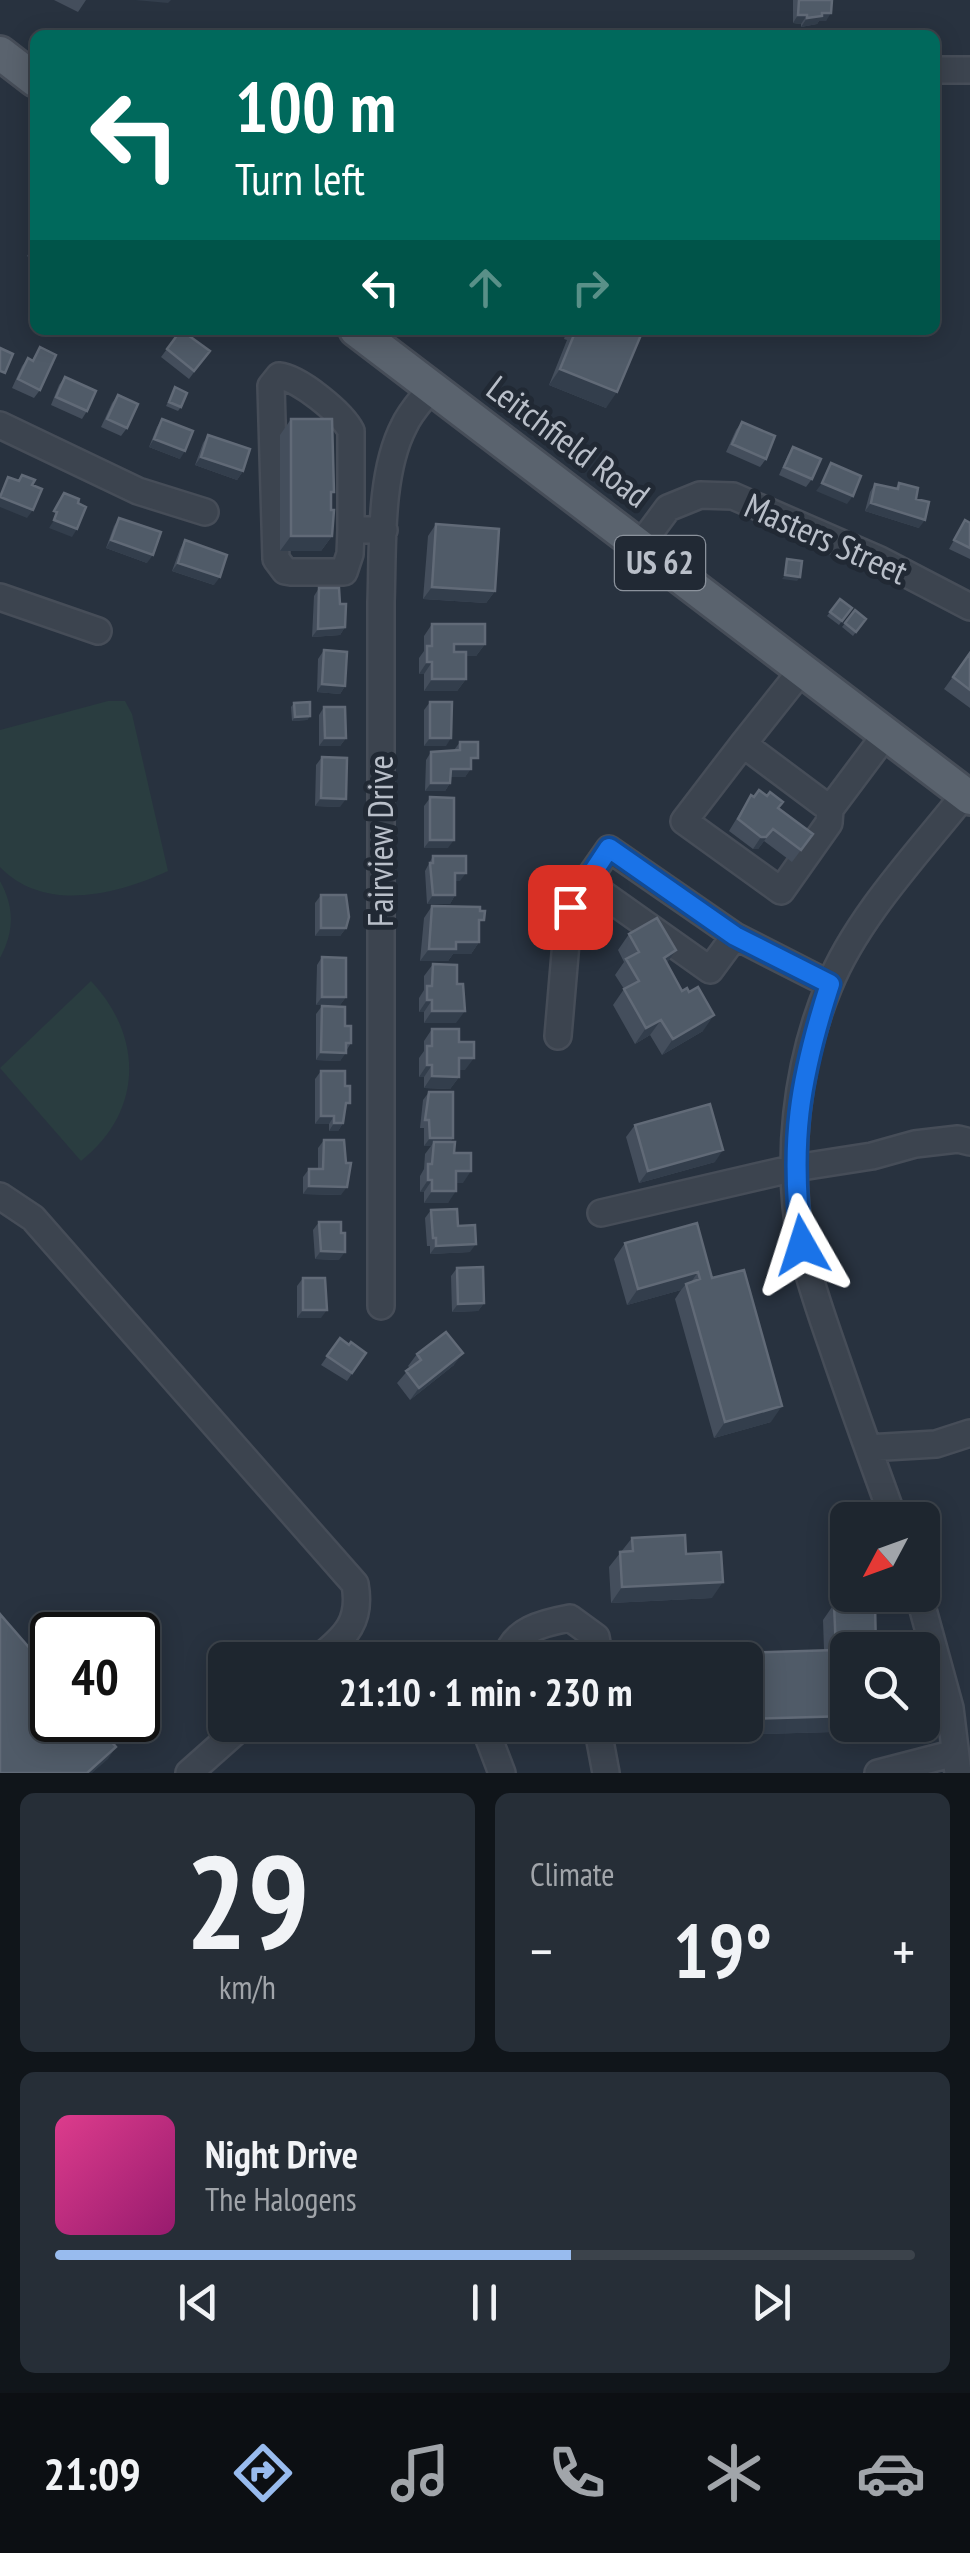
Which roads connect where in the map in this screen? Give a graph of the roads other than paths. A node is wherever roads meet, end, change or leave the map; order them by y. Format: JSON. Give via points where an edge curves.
{"nodes":[{"id":1,"x":0,"y":54,"type":"edge"},
{"id":2,"x":940,"y":70,"type":"edge"},
{"id":3,"x":970,"y":70,"type":"edge"},
{"id":4,"x":30,"y":76,"type":"edge"},
{"id":5,"x":362,"y":335,"type":"edge"},
{"id":6,"x":430,"y":388,"type":"junction"},
{"id":7,"x":0,"y":425,"type":"edge"},
{"id":8,"x":206,"y":512,"type":"dead end"},
{"id":9,"x":350,"y":530,"type":"junction"},
{"id":10,"x":384,"y":530,"type":"junction"},
{"id":11,"x":639,"y":547,"type":"junction"},
{"id":12,"x":0,"y":597,"type":"edge"},
{"id":13,"x":970,"y":607,"type":"edge"},
{"id":14,"x":98,"y":631,"type":"dead end"},
{"id":15,"x":801,"y":671,"type":"junction"},
{"id":16,"x":886,"y":734,"type":"junction"},
{"id":17,"x":742,"y":744,"type":"junction"},
{"id":18,"x":967,"y":796,"type":"edge"},
{"id":19,"x":830,"y":810,"type":"junction"},
{"id":20,"x":586,"y":882,"type":"junction"},
{"id":21,"x":735,"y":936,"type":"junction"},
{"id":22,"x":830,"y":984,"type":"junction"},
{"id":23,"x":558,"y":1036,"type":"dead end"},
{"id":24,"x":970,"y":1142,"type":"edge"},
{"id":25,"x":795,"y":1168,"type":"junction"},
{"id":26,"x":0,"y":1196,"type":"edge"},
{"id":27,"x":602,"y":1213,"type":"dead end"},
{"id":28,"x":381,"y":1306,"type":"dead end"},
{"id":29,"x":970,"y":1433,"type":"edge"},
{"id":30,"x":868,"y":1448,"type":"junction"},
{"id":31,"x":888,"y":1502,"type":"edge"},
{"id":32,"x":924,"y":1612,"type":"edge"},
{"id":33,"x":335,"y":1642,"type":"edge"},
{"id":34,"x":514,"y":1642,"type":"edge"},
{"id":35,"x":597,"y":1642,"type":"edge"},
{"id":36,"x":225,"y":1742,"type":"edge"},
{"id":37,"x":491,"y":1742,"type":"edge"},
{"id":38,"x":600,"y":1742,"type":"edge"},
{"id":39,"x":956,"y":1763,"type":"edge"},
{"id":40,"x":189,"y":1773,"type":"edge"},
{"id":41,"x":502,"y":1773,"type":"edge"},
{"id":42,"x":606,"y":1773,"type":"edge"},
{"id":43,"x":878,"y":1773,"type":"edge"}],
"edges":[{"from":1,"to":4,"type":"main road"},
{"from":2,"to":3,"type":"street"},
{"from":5,"to":6,"type":"main road","name":"Leitchfield Road","number":"US 62"},
{"from":6,"to":10,"type":"street","name":"Fairview Drive","via":[[397,444]]},
{"from":6,"to":11,"type":"main road","name":"Leitchfield Road","number":"US 62"},
{"from":7,"to":8,"type":"street","via":[[138,492]]},
{"from":9,"to":9,"type":"street","via":[[351,430],[300,383],[279,376],[272,386],[276,559],[291,572],[344,572]]},
{"from":9,"to":10,"type":"street"},
{"from":10,"to":28,"type":"street","name":"Fairview Drive"},
{"from":11,"to":13,"type":"street","name":"Masters Street","via":[[668,508],[700,495],[733,496]]},
{"from":11,"to":15,"type":"main road","name":"Leitchfield Road","number":"US 62"},
{"from":12,"to":14,"type":"street"},
{"from":15,"to":16,"type":"main road","name":"Leitchfield Road","number":"US 62"},
{"from":15,"to":17,"type":"street"},
{"from":16,"to":18,"type":"main road","name":"Leitchfield Road","number":"US 62"},
{"from":16,"to":19,"type":"street"},
{"from":17,"to":19,"type":"street"},
{"from":17,"to":19,"type":"street","via":[[684,822],[781,891],[829,823]]},
{"from":18,"to":22,"type":"street","via":[[856,936]]},
{"from":20,"to":21,"type":"street","via":[[710,970]]},
{"from":20,"to":21,"type":"street","via":[[609,848]]},
{"from":20,"to":23,"type":"street","via":[[570,907]]},
{"from":21,"to":22,"type":"street"},
{"from":22,"to":25,"type":"street","via":[[803,1072]]},
{"from":24,"to":25,"type":"street","via":[[915,1144]]},
{"from":25,"to":27,"type":"street"},
{"from":25,"to":30,"type":"street","via":[[813,1290]]},
{"from":26,"to":33,"type":"street","via":[[33,1218],[355,1584],[359,1606]]},
{"from":29,"to":30,"type":"street","via":[[936,1444]]},
{"from":30,"to":31,"type":"street"},
{"from":32,"to":39,"type":"street","via":[[950,1708]]},
{"from":34,"to":35,"type":"street","via":[[534,1625],[570,1618]]},
{"from":36,"to":40,"type":"street"},
{"from":37,"to":41,"type":"street"},
{"from":38,"to":42,"type":"street"},
{"from":39,"to":43,"type":"street"}]}
